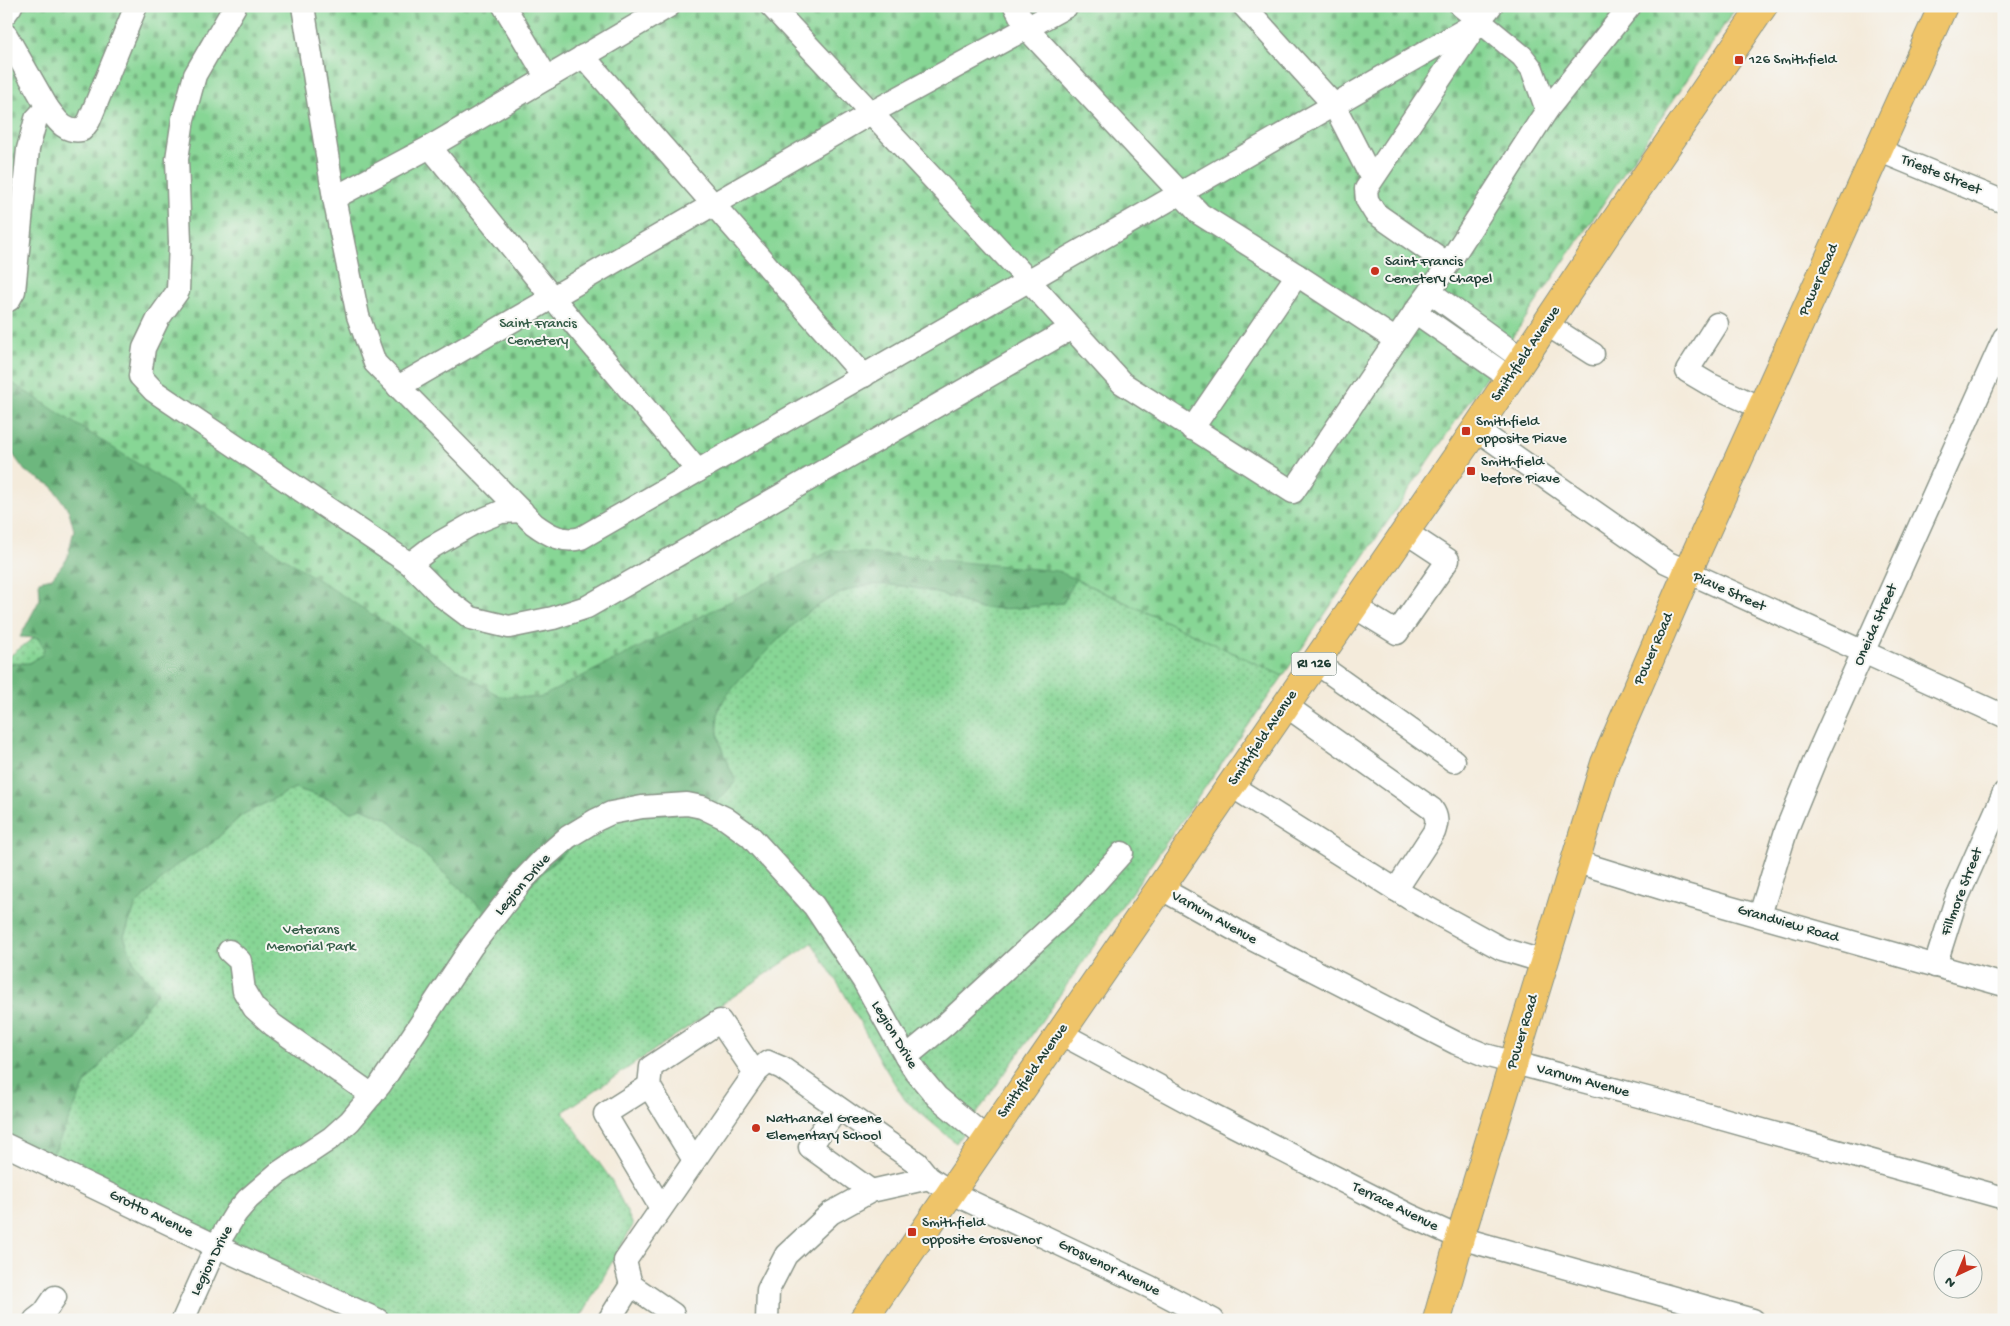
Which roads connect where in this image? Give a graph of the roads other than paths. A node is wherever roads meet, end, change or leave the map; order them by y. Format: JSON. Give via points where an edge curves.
{"nodes":[{"id":1,"x":11,"y":6,"type":"edge"},
{"id":2,"x":136,"y":6,"type":"edge"},
{"id":3,"x":235,"y":6,"type":"edge"},
{"id":4,"x":303,"y":6,"type":"edge"},
{"id":5,"x":504,"y":6,"type":"edge"},
{"id":6,"x":669,"y":6,"type":"edge"},
{"id":7,"x":771,"y":6,"type":"edge"},
{"id":8,"x":1016,"y":6,"type":"edge"},
{"id":9,"x":1067,"y":6,"type":"edge"},
{"id":10,"x":1244,"y":6,"type":"edge"},
{"id":11,"x":1461,"y":6,"type":"edge"},
{"id":12,"x":1630,"y":6,"type":"edge"},
{"id":13,"x":1763,"y":6,"type":"edge"},
{"id":14,"x":1943,"y":6,"type":"edge"},
{"id":15,"x":6,"y":13,"type":"edge"},
{"id":16,"x":1484,"y":14,"type":"edge"},
{"id":17,"x":1027,"y":29,"type":"junction"},
{"id":18,"x":6,"y":35,"type":"edge"},
{"id":19,"x":583,"y":56,"type":"junction"},
{"id":20,"x":547,"y":78,"type":"junction"},
{"id":21,"x":1334,"y":105,"type":"junction"},
{"id":22,"x":47,"y":107,"type":"junction"},
{"id":23,"x":1547,"y":110,"type":"junction"},
{"id":24,"x":871,"y":113,"type":"junction"},
{"id":25,"x":430,"y":147,"type":"junction"},
{"id":26,"x":1878,"y":150,"type":"junction"},
{"id":27,"x":1372,"y":179,"type":"junction"},
{"id":28,"x":1180,"y":194,"type":"junction"},
{"id":29,"x":334,"y":198,"type":"junction"},
{"id":30,"x":2004,"y":202,"type":"edge"},
{"id":31,"x":714,"y":206,"type":"junction"},
{"id":32,"x":1448,"y":264,"type":"junction"},
{"id":33,"x":1297,"y":275,"type":"junction"},
{"id":34,"x":1029,"y":281,"type":"junction"},
{"id":35,"x":1430,"y":292,"type":"junction"},
{"id":36,"x":552,"y":297,"type":"junction"},
{"id":37,"x":6,"y":300,"type":"edge"},
{"id":38,"x":1415,"y":312,"type":"junction"},
{"id":39,"x":1546,"y":324,"type":"junction"},
{"id":40,"x":1717,"y":324,"type":"dead end"},
{"id":41,"x":1072,"y":328,"type":"junction"},
{"id":42,"x":2004,"y":338,"type":"edge"},
{"id":43,"x":1396,"y":340,"type":"junction"},
{"id":44,"x":1593,"y":354,"type":"dead end"},
{"id":45,"x":1516,"y":369,"type":"junction"},
{"id":46,"x":864,"y":376,"type":"junction"},
{"id":47,"x":398,"y":387,"type":"junction"},
{"id":48,"x":1761,"y":408,"type":"junction"},
{"id":49,"x":1476,"y":428,"type":"junction"},
{"id":50,"x":1192,"y":429,"type":"junction"},
{"id":51,"x":698,"y":471,"type":"junction"},
{"id":52,"x":522,"y":511,"type":"junction"},
{"id":53,"x":1404,"y":531,"type":"junction"},
{"id":54,"x":410,"y":564,"type":"junction"},
{"id":55,"x":1687,"y":573,"type":"junction"},
{"id":56,"x":1353,"y":606,"type":"junction"},
{"id":57,"x":1863,"y":652,"type":"junction"},
{"id":58,"x":1315,"y":662,"type":"junction"},
{"id":59,"x":1285,"y":705,"type":"junction"},
{"id":60,"x":2004,"y":716,"type":"edge"},
{"id":61,"x":1454,"y":761,"type":"dead end"},
{"id":62,"x":1230,"y":785,"type":"junction"},
{"id":63,"x":2004,"y":793,"type":"edge"},
{"id":64,"x":1122,"y":853,"type":"dead end"},
{"id":65,"x":1574,"y":861,"type":"junction"},
{"id":66,"x":1160,"y":888,"type":"junction"},
{"id":67,"x":1396,"y":890,"type":"junction"},
{"id":68,"x":1760,"y":915,"type":"junction"},
{"id":69,"x":229,"y":951,"type":"dead end"},
{"id":70,"x":1545,"y":962,"type":"junction"},
{"id":71,"x":1935,"y":966,"type":"junction"},
{"id":72,"x":2004,"y":985,"type":"edge"},
{"id":73,"x":1060,"y":1034,"type":"junction"},
{"id":74,"x":906,"y":1058,"type":"junction"},
{"id":75,"x":1513,"y":1062,"type":"junction"},
{"id":76,"x":755,"y":1073,"type":"junction"},
{"id":77,"x":650,"y":1086,"type":"junction"},
{"id":78,"x":372,"y":1095,"type":"junction"},
{"id":79,"x":838,"y":1108,"type":"junction"},
{"id":80,"x":986,"y":1138,"type":"junction"},
{"id":81,"x":9,"y":1152,"type":"edge"},
{"id":82,"x":694,"y":1160,"type":"junction"},
{"id":83,"x":939,"y":1185,"type":"junction"},
{"id":84,"x":871,"y":1191,"type":"junction"},
{"id":85,"x":2004,"y":1198,"type":"edge"},
{"id":86,"x":661,"y":1208,"type":"junction"},
{"id":87,"x":1460,"y":1238,"type":"junction"},
{"id":88,"x":216,"y":1246,"type":"junction"},
{"id":89,"x":631,"y":1285,"type":"junction"},
{"id":90,"x":54,"y":1298,"type":"dead end"},
{"id":91,"x":35,"y":1320,"type":"edge"},
{"id":92,"x":183,"y":1320,"type":"edge"},
{"id":93,"x":378,"y":1320,"type":"edge"},
{"id":94,"x":609,"y":1320,"type":"edge"},
{"id":95,"x":668,"y":1320,"type":"edge"},
{"id":96,"x":767,"y":1320,"type":"edge"},
{"id":97,"x":863,"y":1320,"type":"edge"},
{"id":98,"x":1213,"y":1320,"type":"edge"},
{"id":99,"x":1437,"y":1320,"type":"edge"},
{"id":100,"x":1753,"y":1320,"type":"edge"}],
"edges":[{"from":1,"to":15,"type":"street"},
{"from":2,"to":22,"type":"street","via":[[82,130],[64,129]]},
{"from":3,"to":54,"type":"street","via":[[195,75],[183,119],[177,159],[178,291],[158,319],[144,348],[140,376],[154,391]]},
{"from":4,"to":29,"type":"street"},
{"from":5,"to":20,"type":"street"},
{"from":6,"to":19,"type":"street"},
{"from":7,"to":24,"type":"street"},
{"from":8,"to":17,"type":"street"},
{"from":9,"to":17,"type":"street"},
{"from":10,"to":21,"type":"street"},
{"from":11,"to":16,"type":"street"},
{"from":12,"to":23,"type":"street"},
{"from":13,"to":39,"type":"main road","name":"Smithfield Avenue","number":"RI 126"},
{"from":14,"to":26,"type":"main road","name":"Power Road"},
{"from":16,"to":21,"type":"street"},
{"from":16,"to":23,"type":"street","via":[[1532,70]]},
{"from":16,"to":27,"type":"street"},
{"from":17,"to":24,"type":"street"},
{"from":17,"to":28,"type":"street"},
{"from":18,"to":22,"type":"street"},
{"from":19,"to":20,"type":"street"},
{"from":19,"to":31,"type":"street"},
{"from":20,"to":25,"type":"street"},
{"from":21,"to":27,"type":"street"},
{"from":21,"to":28,"type":"street"},
{"from":22,"to":37,"type":"street","via":[[36,118],[28,149],[14,291]]},
{"from":23,"to":32,"type":"street"},
{"from":24,"to":31,"type":"street"},
{"from":24,"to":34,"type":"street"},
{"from":25,"to":29,"type":"street"},
{"from":25,"to":36,"type":"street"},
{"from":26,"to":30,"type":"street","name":"Trieste Street"},
{"from":26,"to":48,"type":"main road","name":"Power Road"},
{"from":27,"to":32,"type":"street","via":[[1366,189],[1367,200],[1375,213]]},
{"from":28,"to":33,"type":"street","via":[[1211,222]]},
{"from":28,"to":34,"type":"street"},
{"from":29,"to":47,"type":"street","via":[[358,316],[366,340],[375,363]]},
{"from":31,"to":36,"type":"street"},
{"from":31,"to":46,"type":"street"},
{"from":32,"to":35,"type":"street"},
{"from":33,"to":43,"type":"street"},
{"from":33,"to":50,"type":"street"},
{"from":34,"to":41,"type":"street"},
{"from":34,"to":46,"type":"street"},
{"from":35,"to":38,"type":"street"},
{"from":35,"to":45,"type":"street"},
{"from":36,"to":47,"type":"street"},
{"from":36,"to":51,"type":"street"},
{"from":38,"to":43,"type":"street"},
{"from":38,"to":45,"type":"street"},
{"from":39,"to":44,"type":"street"},
{"from":39,"to":45,"type":"main road","name":"Smithfield Avenue","number":"RI 126"},
{"from":40,"to":48,"type":"street","via":[[1687,371]]},
{"from":41,"to":50,"type":"street","via":[[1122,383]]},
{"from":41,"to":54,"type":"street","via":[[587,607],[509,627],[471,618],[443,597]]},
{"from":42,"to":57,"type":"street","name":"Oneida Street"},
{"from":43,"to":50,"type":"street","via":[[1293,492]]},
{"from":45,"to":49,"type":"main road","name":"Smithfield Avenue","number":"RI 126"},
{"from":46,"to":51,"type":"street"},
{"from":47,"to":52,"type":"street"},
{"from":48,"to":55,"type":"main road","name":"Power Road"},
{"from":49,"to":53,"type":"main road","name":"Smithfield Avenue","number":"RI 126"},
{"from":49,"to":55,"type":"street","name":"Piave Street","via":[[1666,562]]},
{"from":51,"to":52,"type":"street","via":[[576,540],[546,533]]},
{"from":52,"to":54,"type":"street","via":[[501,512],[474,524],[432,547]]},
{"from":53,"to":56,"type":"main road","name":"Smithfield Avenue","number":"RI 126"},
{"from":53,"to":56,"type":"street","via":[[1448,560],[1397,633]]},
{"from":55,"to":57,"type":"street","name":"Piave Street"},
{"from":55,"to":65,"type":"main road","name":"Power Road","via":[[1608,754]]},
{"from":56,"to":58,"type":"main road","name":"Smithfield Avenue","number":"RI 126"},
{"from":57,"to":60,"type":"street","name":"Piave Street"},
{"from":57,"to":68,"type":"street","name":"Oneida Street","via":[[1786,831]]},
{"from":58,"to":59,"type":"main road","name":"Smithfield Avenue","number":"RI 126"},
{"from":58,"to":61,"type":"street"},
{"from":59,"to":62,"type":"main road","name":"Smithfield Avenue","number":"RI 126"},
{"from":59,"to":67,"type":"street","via":[[1436,814],[1434,832]]},
{"from":62,"to":66,"type":"main road","name":"Smithfield Avenue","number":"RI 126"},
{"from":62,"to":67,"type":"street"},
{"from":63,"to":71,"type":"street","name":"Fillmore Street","via":[[1955,903]]},
{"from":64,"to":74,"type":"street","via":[[1078,901]]},
{"from":65,"to":68,"type":"street","name":"Grandview Road"},
{"from":65,"to":70,"type":"main road","name":"Power Road"},
{"from":66,"to":73,"type":"main road","name":"Smithfield Avenue","number":"RI 126"},
{"from":66,"to":75,"type":"street","name":"Varnum Avenue","via":[[1248,937],[1456,1042],[1485,1055]]},
{"from":67,"to":70,"type":"street","via":[[1502,950]]},
{"from":68,"to":71,"type":"street","name":"Grandview Road"},
{"from":69,"to":78,"type":"street","via":[[240,961],[244,991],[254,1008]]},
{"from":70,"to":75,"type":"main road","name":"Power Road"},
{"from":71,"to":72,"type":"street","name":"Grandview Road"},
{"from":73,"to":80,"type":"main road","name":"Smithfield Avenue","number":"RI 126"},
{"from":73,"to":87,"type":"street","name":"Terrace Avenue","via":[[1409,1215]]},
{"from":74,"to":78,"type":"street","name":"Legion Drive","via":[[840,943],[814,906],[776,862],[750,836],[725,818],[702,807],[671,804],[611,813],[582,828],[545,857],[472,946]]},
{"from":74,"to":80,"type":"street","name":"Legion Drive","via":[[937,1097]]},
{"from":75,"to":85,"type":"street","name":"Varnum Avenue"},
{"from":75,"to":87,"type":"main road","name":"Power Road"},
{"from":76,"to":77,"type":"street","via":[[720,1021],[651,1067]]},
{"from":76,"to":79,"type":"street","via":[[768,1062],[782,1068]]},
{"from":76,"to":82,"type":"street"},
{"from":77,"to":82,"type":"street"},
{"from":77,"to":86,"type":"street","via":[[605,1114]]},
{"from":78,"to":88,"type":"street","name":"Legion Drive","via":[[332,1138],[276,1174],[248,1199]]},
{"from":79,"to":83,"type":"street","via":[[917,1163]]},
{"from":79,"to":84,"type":"street","via":[[810,1147]]},
{"from":80,"to":83,"type":"main road","name":"Smithfield Avenue","number":"RI 126"},
{"from":81,"to":88,"type":"street","name":"Grotto Avenue"},
{"from":82,"to":86,"type":"street"},
{"from":83,"to":84,"type":"street"},
{"from":83,"to":97,"type":"main road","name":"Smithfield Avenue","number":"RI 126"},
{"from":83,"to":98,"type":"street","name":"Grosvenor Avenue"},
{"from":84,"to":96,"type":"street","via":[[831,1213],[786,1255],[768,1290]]},
{"from":86,"to":89,"type":"street","via":[[625,1261]]},
{"from":87,"to":99,"type":"main road","name":"Power Road"},
{"from":87,"to":100,"type":"street","name":"Terrace Avenue"},
{"from":88,"to":92,"type":"street","name":"Legion Drive"},
{"from":88,"to":93,"type":"street","name":"Grotto Avenue"},
{"from":89,"to":94,"type":"street"},
{"from":89,"to":95,"type":"street","via":[[673,1314]]},
{"from":90,"to":91,"type":"street"}]}
